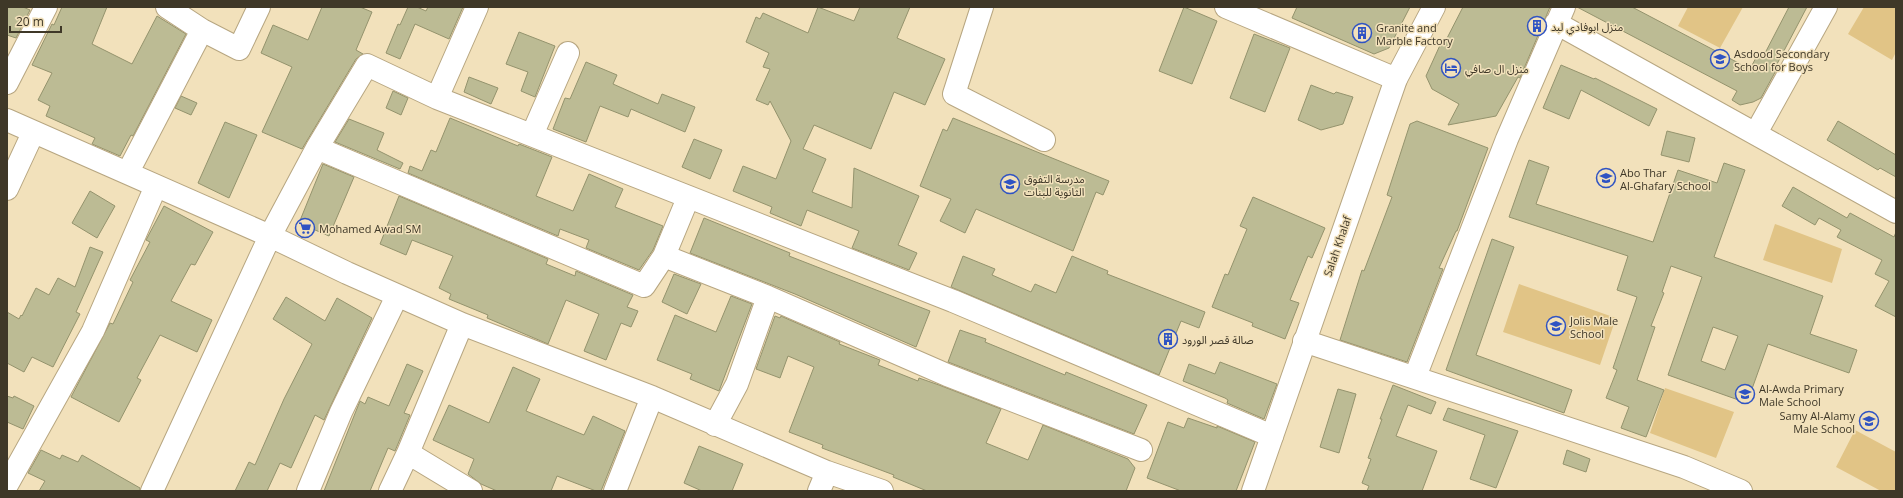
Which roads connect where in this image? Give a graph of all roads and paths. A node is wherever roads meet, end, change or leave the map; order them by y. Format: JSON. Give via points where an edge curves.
{"nodes":[{"id":1,"x":46,"y":7,"type":"edge"},
{"id":2,"x":167,"y":7,"type":"edge"},
{"id":3,"x":259,"y":7,"type":"edge"},
{"id":4,"x":477,"y":7,"type":"edge"},
{"id":5,"x":982,"y":7,"type":"edge"},
{"id":6,"x":1226,"y":7,"type":"edge"},
{"id":7,"x":1434,"y":7,"type":"edge"},
{"id":8,"x":1826,"y":7,"type":"edge"},
{"id":9,"x":1560,"y":15,"type":"edge"},
{"id":10,"x":202,"y":30,"type":"junction"},
{"id":11,"x":568,"y":53,"type":"dead end"},
{"id":12,"x":1396,"y":79,"type":"junction"},
{"id":13,"x":7,"y":82,"type":"edge"},
{"id":14,"x":437,"y":98,"type":"junction"},
{"id":15,"x":7,"y":120,"type":"edge"},
{"id":16,"x":33,"y":133,"type":"junction"},
{"id":17,"x":1756,"y":133,"type":"junction"},
{"id":18,"x":532,"y":135,"type":"junction"},
{"id":19,"x":1044,"y":140,"type":"dead end"},
{"id":20,"x":317,"y":148,"type":"junction"},
{"id":21,"x":128,"y":172,"type":"junction"},
{"id":22,"x":156,"y":186,"type":"junction"},
{"id":23,"x":7,"y":189,"type":"edge"},
{"id":24,"x":688,"y":198,"type":"junction"},
{"id":25,"x":1896,"y":212,"type":"edge"},
{"id":26,"x":270,"y":236,"type":"junction"},
{"id":27,"x":664,"y":256,"type":"junction"},
{"id":28,"x":398,"y":296,"type":"junction"},
{"id":29,"x":768,"y":297,"type":"junction"},
{"id":30,"x":462,"y":324,"type":"junction"},
{"id":31,"x":1304,"y":341,"type":"junction"},
{"id":32,"x":1415,"y":377,"type":"junction"},
{"id":33,"x":652,"y":397,"type":"junction"},
{"id":34,"x":715,"y":425,"type":"junction"},
{"id":35,"x":1272,"y":436,"type":"junction"},
{"id":36,"x":1141,"y":450,"type":"dead end"},
{"id":37,"x":408,"y":453,"type":"junction"},
{"id":38,"x":823,"y":482,"type":"edge"},
{"id":39,"x":7,"y":485,"type":"edge"},
{"id":40,"x":152,"y":491,"type":"edge"},
{"id":41,"x":308,"y":491,"type":"edge"},
{"id":42,"x":390,"y":491,"type":"edge"},
{"id":43,"x":471,"y":491,"type":"edge"},
{"id":44,"x":615,"y":491,"type":"edge"},
{"id":45,"x":882,"y":491,"type":"edge"},
{"id":46,"x":1253,"y":491,"type":"edge"},
{"id":47,"x":1741,"y":491,"type":"edge"}],
"edges":[{"from":1,"to":13,"type":"street"},
{"from":2,"to":10,"type":"street"},
{"from":3,"to":10,"type":"street","via":[[239,49]]},
{"from":4,"to":14,"type":"street"},
{"from":5,"to":19,"type":"street","via":[[954,94]]},
{"from":6,"to":12,"type":"street"},
{"from":7,"to":12,"type":"street","name":"Salah Khalaf"},
{"from":8,"to":17,"type":"street"},
{"from":9,"to":17,"type":"street"},
{"from":9,"to":32,"type":"street","via":[[1507,139]]},
{"from":10,"to":21,"type":"street"},
{"from":11,"to":18,"type":"street"},
{"from":12,"to":31,"type":"street","name":"Salah Khalaf"},
{"from":14,"to":18,"type":"street"},
{"from":14,"to":20,"type":"street","via":[[367,65]]},
{"from":15,"to":16,"type":"street"},
{"from":16,"to":21,"type":"street"},
{"from":16,"to":23,"type":"street"},
{"from":17,"to":25,"type":"street"},
{"from":18,"to":24,"type":"street"},
{"from":20,"to":26,"type":"street"},
{"from":20,"to":27,"type":"street","via":[[644,286]]},
{"from":21,"to":22,"type":"street"},
{"from":22,"to":26,"type":"street"},
{"from":22,"to":39,"type":"street","via":[[93,331]]},
{"from":24,"to":27,"type":"street"},
{"from":24,"to":35,"type":"street","via":[[953,301]]},
{"from":26,"to":28,"type":"street"},
{"from":26,"to":40,"type":"street"},
{"from":27,"to":29,"type":"street"},
{"from":28,"to":30,"type":"street"},
{"from":28,"to":41,"type":"street","via":[[341,412]]},
{"from":29,"to":34,"type":"street","via":[[737,384]]},
{"from":29,"to":36,"type":"street","via":[[947,375]]},
{"from":30,"to":33,"type":"street"},
{"from":30,"to":37,"type":"street"},
{"from":31,"to":32,"type":"street"},
{"from":31,"to":35,"type":"street","name":"Salah Khalaf"},
{"from":32,"to":47,"type":"street","via":[[1684,467]]},
{"from":33,"to":34,"type":"street"},
{"from":33,"to":44,"type":"street"},
{"from":34,"to":38,"type":"street"},
{"from":35,"to":46,"type":"street","name":"Salah Khalaf"},
{"from":37,"to":42,"type":"street"},
{"from":37,"to":43,"type":"street"},
{"from":38,"to":45,"type":"street"}]}
